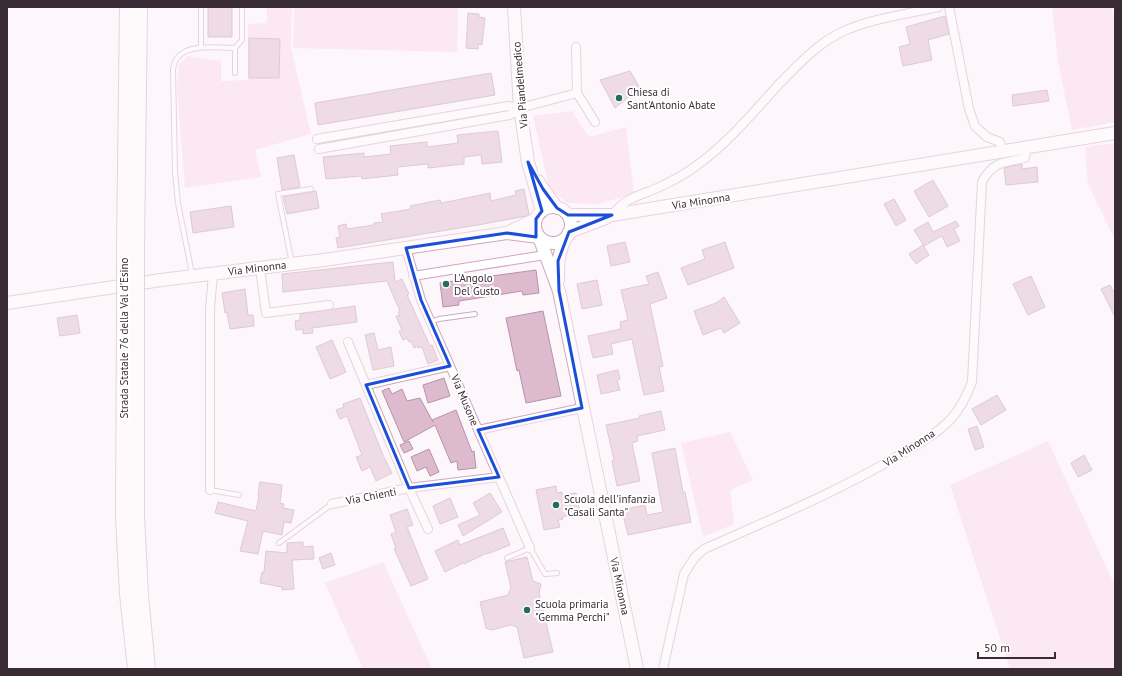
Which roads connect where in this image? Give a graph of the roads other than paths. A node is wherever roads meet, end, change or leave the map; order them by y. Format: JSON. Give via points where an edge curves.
{"nodes":[{"id":1,"x":127,"y":7,"type":"edge"},
{"id":2,"x":140,"y":7,"type":"edge"},
{"id":3,"x":201,"y":7,"type":"edge"},
{"id":4,"x":242,"y":7,"type":"edge"},
{"id":5,"x":514,"y":7,"type":"edge"},
{"id":6,"x":938,"y":7,"type":"edge"},
{"id":7,"x":949,"y":7,"type":"edge"},
{"id":8,"x":576,"y":47,"type":"dead end"},
{"id":9,"x":201,"y":48,"type":"junction"},
{"id":10,"x":235,"y":48,"type":"junction"},
{"id":11,"x":235,"y":73,"type":"dead end"},
{"id":12,"x":577,"y":93,"type":"junction"},
{"id":13,"x":520,"y":108,"type":"junction"},
{"id":14,"x":595,"y":122,"type":"dead end"},
{"id":15,"x":1115,"y":133,"type":"edge"},
{"id":16,"x":317,"y":139,"type":"dead end"},
{"id":17,"x":1027,"y":148,"type":"junction"},
{"id":18,"x":319,"y":149,"type":"dead end"},
{"id":19,"x":1002,"y":152,"type":"junction"},
{"id":20,"x":528,"y":162,"type":"junction"},
{"id":21,"x":311,"y":189,"type":"dead end"},
{"id":22,"x":557,"y":208,"type":"junction"},
{"id":23,"x":539,"y":215,"type":"junction"},
{"id":24,"x":568,"y":215,"type":"junction"},
{"id":25,"x":612,"y":215,"type":"junction"},
{"id":26,"x":507,"y":233,"type":"junction"},
{"id":27,"x":567,"y":235,"type":"junction"},
{"id":28,"x":540,"y":237,"type":"junction"},
{"id":29,"x":130,"y":248,"type":"junction"},
{"id":30,"x":406,"y":248,"type":"junction"},
{"id":31,"x":545,"y":255,"type":"junction"},
{"id":32,"x":292,"y":264,"type":"junction"},
{"id":33,"x":260,"y":268,"type":"junction"},
{"id":34,"x":213,"y":274,"type":"junction"},
{"id":35,"x":192,"y":276,"type":"junction"},
{"id":36,"x":413,"y":276,"type":"junction"},
{"id":37,"x":559,"y":291,"type":"junction"},
{"id":38,"x":7,"y":303,"type":"edge"},
{"id":39,"x":329,"y":305,"type":"dead end"},
{"id":40,"x":475,"y":314,"type":"dead end"},
{"id":41,"x":130,"y":317,"type":"junction"},
{"id":42,"x":431,"y":322,"type":"junction"},
{"id":43,"x":348,"y":342,"type":"dead end"},
{"id":44,"x":450,"y":366,"type":"junction"},
{"id":45,"x":366,"y":385,"type":"junction"},
{"id":46,"x":582,"y":408,"type":"junction"},
{"id":47,"x":478,"y":430,"type":"junction"},
{"id":48,"x":498,"y":477,"type":"junction"},
{"id":49,"x":409,"y":488,"type":"junction"},
{"id":50,"x":210,"y":490,"type":"joint"},
{"id":51,"x":239,"y":495,"type":"dead end"},
{"id":52,"x":332,"y":504,"type":"joint"},
{"id":53,"x":428,"y":529,"type":"dead end"},
{"id":54,"x":279,"y":543,"type":"dead end"},
{"id":55,"x":530,"y":548,"type":"junction"},
{"id":56,"x":506,"y":558,"type":"dead end"},
{"id":57,"x":557,"y":573,"type":"dead end"},
{"id":58,"x":635,"y":668,"type":"edge"},
{"id":59,"x":135,"y":669,"type":"edge"},
{"id":60,"x":148,"y":669,"type":"edge"},
{"id":61,"x":663,"y":669,"type":"edge"}],
"edges":[{"from":1,"to":29,"type":"highway","name":"Strada Statale 76 della Val d'Esino"},
{"from":2,"to":29,"type":"highway","name":"Strada Statale 76 della Val d'Esino"},
{"from":3,"to":9,"type":"lane"},
{"from":4,"to":10,"type":"lane","via":[[242,40]]},
{"from":5,"to":13,"type":"main road","name":"Via Piandelmedico"},
{"from":6,"to":25,"type":"street","via":[[867,23],[844,31],[822,44],[802,60],[724,143],[700,164],[676,179],[626,201]]},
{"from":7,"to":19,"type":"street","via":[[969,109],[976,126],[987,137],[1000,142]]},
{"from":8,"to":12,"type":"street"},
{"from":9,"to":10,"type":"lane"},
{"from":9,"to":35,"type":"lane","via":[[186,51],[177,58],[173,69],[176,187]]},
{"from":10,"to":11,"type":"lane"},
{"from":12,"to":13,"type":"street"},
{"from":12,"to":14,"type":"street"},
{"from":13,"to":16,"type":"street","via":[[508,106]]},
{"from":13,"to":18,"type":"street","via":[[510,115]]},
{"from":13,"to":20,"type":"main road","name":"Via Piandelmedico"},
{"from":15,"to":17,"type":"main road","name":"Via Minonna"},
{"from":17,"to":19,"type":"main road","name":"Via Minonna"},
{"from":17,"to":61,"type":"street","name":"Via Minonna","via":[[1025,158],[999,164],[988,171],[982,182],[972,382],[951,419],[924,440],[878,468],[813,501],[704,549],[684,574]]},
{"from":19,"to":25,"type":"main road","name":"Via Minonna"},
{"from":20,"to":22,"type":"main road","name":"Via Piandelmedico"},
{"from":20,"to":23,"type":"main road","name":"Via Piandelmedico"},
{"from":21,"to":32,"type":"lane","via":[[278,194]]},
{"from":22,"to":23,"type":"main road","name":"Via Minonna","via":[[547,209]]},
{"from":22,"to":24,"type":"main road"},
{"from":23,"to":26,"type":"main road","name":"Via Minonna"},
{"from":23,"to":28,"type":"main road","name":"Via Minonna","via":[[535,229]]},
{"from":24,"to":25,"type":"main road","name":"Via Minonna"},
{"from":24,"to":27,"type":"main road","name":"Via Minonna","via":[[570,221]]},
{"from":25,"to":27,"type":"main road","name":"Via Minonna"},
{"from":26,"to":28,"type":"main road","name":"Via Minonna"},
{"from":26,"to":30,"type":"main road","name":"Via Minonna"},
{"from":27,"to":28,"type":"main road","name":"Via Minonna","via":[[561,242],[552,243]]},
{"from":27,"to":37,"type":"main road","name":"Via Minonna","via":[[558,261]]},
{"from":28,"to":31,"type":"main road","name":"Via Minonna"},
{"from":29,"to":41,"type":"highway","name":"Strada Statale 76 della Val d'Esino","bridge":true},
{"from":30,"to":32,"type":"main road","name":"Via Minonna"},
{"from":30,"to":36,"type":"street","name":"Via Musone"},
{"from":31,"to":36,"type":"street"},
{"from":31,"to":37,"type":"main road","name":"Via Minonna"},
{"from":32,"to":33,"type":"main road","name":"Via Minonna"},
{"from":33,"to":34,"type":"main road","name":"Via Minonna"},
{"from":33,"to":39,"type":"street","via":[[266,313]]},
{"from":34,"to":35,"type":"main road","name":"Via Minonna"},
{"from":34,"to":50,"type":"street","via":[[210,309]]},
{"from":35,"to":38,"type":"main road","name":"Via Minonna"},
{"from":36,"to":42,"type":"street","name":"Via Musone"},
{"from":37,"to":46,"type":"main road","name":"Via Minonna"},
{"from":40,"to":42,"type":"lane"},
{"from":41,"to":59,"type":"highway","name":"Strada Statale 76 della Val d'Esino","via":[[123,517],[127,594]]},
{"from":41,"to":60,"type":"highway","name":"Strada Statale 76 della Val d'Esino","via":[[141,596]]},
{"from":42,"to":44,"type":"street","name":"Via Musone"},
{"from":43,"to":45,"type":"street"},
{"from":44,"to":45,"type":"street"},
{"from":44,"to":47,"type":"street","name":"Via Musone"},
{"from":45,"to":49,"type":"street"},
{"from":46,"to":47,"type":"street"},
{"from":46,"to":58,"type":"main road","name":"Via Minonna"},
{"from":47,"to":48,"type":"street","name":"Via Musone"},
{"from":48,"to":49,"type":"street","name":"Via Chienti"},
{"from":48,"to":55,"type":"street","name":"Via Musone"},
{"from":49,"to":52,"type":"street","name":"Via Chienti"},
{"from":49,"to":53,"type":"street"},
{"from":50,"to":51,"type":"lane"},
{"from":52,"to":54,"type":"lane"},
{"from":55,"to":56,"type":"lane"},
{"from":55,"to":57,"type":"lane","via":[[545,574]]}]}
